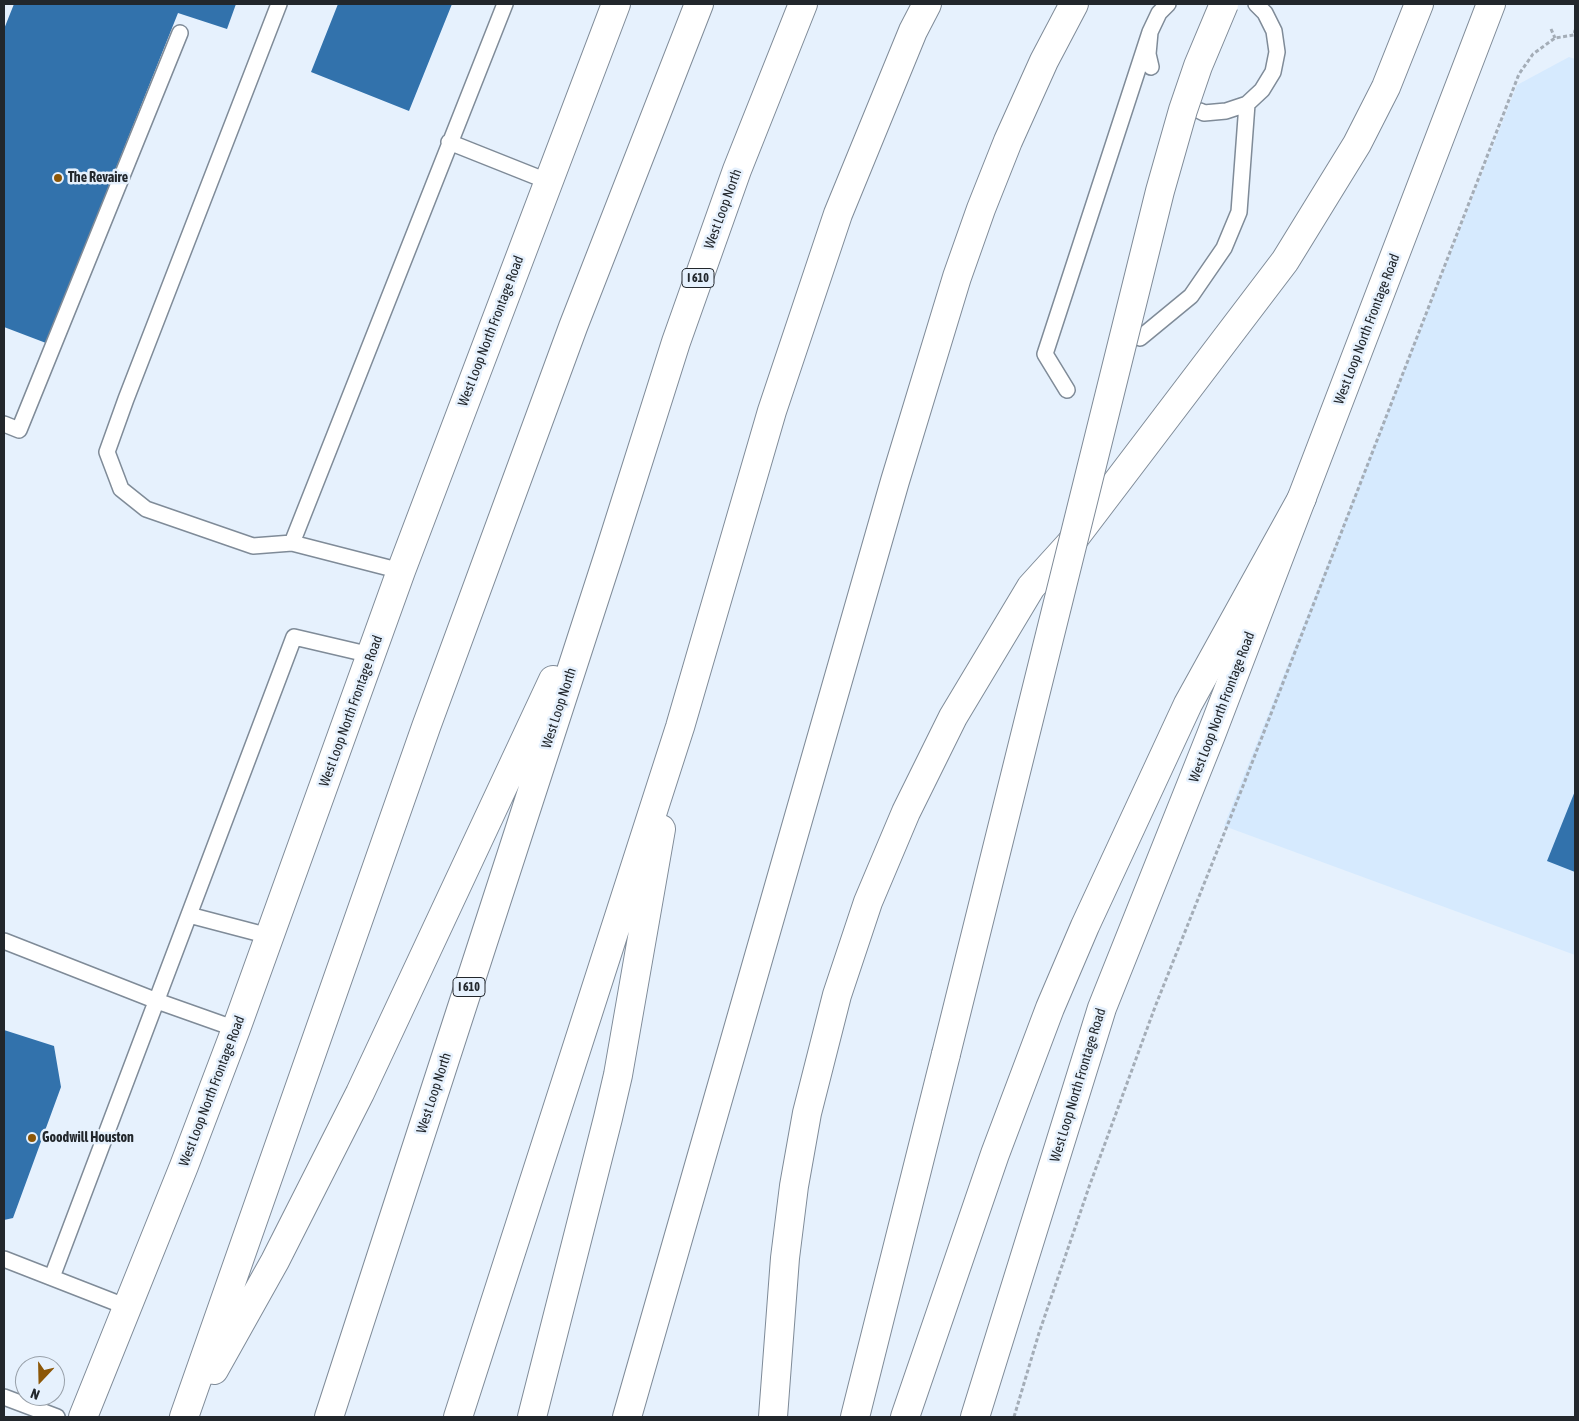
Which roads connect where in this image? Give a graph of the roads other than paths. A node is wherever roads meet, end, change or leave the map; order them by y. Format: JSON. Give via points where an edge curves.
{"nodes":[{"id":1,"x":279,"y":4,"type":"edge"},
{"id":2,"x":505,"y":4,"type":"edge"},
{"id":3,"x":616,"y":4,"type":"edge"},
{"id":4,"x":699,"y":4,"type":"edge"},
{"id":5,"x":803,"y":4,"type":"edge"},
{"id":6,"x":927,"y":4,"type":"edge"},
{"id":7,"x":1074,"y":4,"type":"edge"},
{"id":8,"x":1168,"y":4,"type":"edge"},
{"id":9,"x":1224,"y":4,"type":"edge"},
{"id":10,"x":1256,"y":4,"type":"edge"},
{"id":11,"x":1419,"y":4,"type":"edge"},
{"id":12,"x":1491,"y":4,"type":"edge"},
{"id":13,"x":1150,"y":32,"type":"junction"},
{"id":14,"x":180,"y":33,"type":"dead end"},
{"id":15,"x":1151,"y":67,"type":"dead end"},
{"id":16,"x":1247,"y":104,"type":"junction"},
{"id":17,"x":1200,"y":111,"type":"dead end"},
{"id":18,"x":449,"y":142,"type":"junction"},
{"id":19,"x":548,"y":182,"type":"junction"},
{"id":20,"x":1140,"y":338,"type":"dead end"},
{"id":21,"x":1066,"y":390,"type":"dead end"},
{"id":22,"x":4,"y":424,"type":"edge"},
{"id":23,"x":1302,"y":498,"type":"junction"},
{"id":24,"x":292,"y":543,"type":"junction"},
{"id":25,"x":608,"y":558,"type":"junction"},
{"id":26,"x":401,"y":571,"type":"junction"},
{"id":27,"x":371,"y":655,"type":"junction"},
{"id":28,"x":680,"y":726,"type":"junction"},
{"id":29,"x":189,"y":915,"type":"junction"},
{"id":30,"x":269,"y":936,"type":"junction"},
{"id":31,"x":4,"y":941,"type":"edge"},
{"id":32,"x":157,"y":1001,"type":"junction"},
{"id":33,"x":236,"y":1029,"type":"junction"},
{"id":34,"x":4,"y":1259,"type":"edge"},
{"id":35,"x":52,"y":1277,"type":"junction"},
{"id":36,"x":127,"y":1307,"type":"junction"},
{"id":37,"x":4,"y":1396,"type":"edge"},
{"id":38,"x":57,"y":1417,"type":"edge"},
{"id":39,"x":83,"y":1417,"type":"edge"},
{"id":40,"x":184,"y":1417,"type":"edge"},
{"id":41,"x":188,"y":1417,"type":"edge"},
{"id":42,"x":329,"y":1417,"type":"edge"},
{"id":43,"x":458,"y":1417,"type":"edge"},
{"id":44,"x":532,"y":1417,"type":"edge"},
{"id":45,"x":627,"y":1417,"type":"edge"},
{"id":46,"x":773,"y":1417,"type":"edge"},
{"id":47,"x":855,"y":1417,"type":"edge"},
{"id":48,"x":905,"y":1417,"type":"edge"},
{"id":49,"x":975,"y":1417,"type":"edge"}],
"edges":[{"from":1,"to":24,"type":"lane","via":[[107,452],[121,489],[146,509],[252,546]]},
{"from":2,"to":18,"type":"lane"},
{"from":3,"to":19,"type":"main road","name":"West Loop North Frontage Road"},
{"from":4,"to":40,"type":"main road","via":[[570,336],[426,727]]},
{"from":5,"to":25,"type":"main road","name":"West Loop North","number":"I 610","via":[[708,250]]},
{"from":6,"to":28,"type":"main road","via":[[838,214],[772,411]]},
{"from":7,"to":45,"type":"main road","via":[[1008,141],[957,278]]},
{"from":8,"to":13,"type":"lane","via":[[1159,13]]},
{"from":9,"to":47,"type":"main road","bridge":true,"via":[[1182,110],[1160,191]]},
{"from":10,"to":16,"type":"lane","via":[[1274,31],[1277,52],[1269,78]]},
{"from":11,"to":46,"type":"main road","via":[[1386,87],[1365,128],[1285,261],[1070,544],[1031,587],[953,717],[906,812],[868,902],[837,994],[808,1113],[787,1240]]},
{"from":12,"to":23,"type":"main road","name":"West Loop North Frontage Road"},
{"from":13,"to":15,"type":"lane","via":[[1148,54]]},
{"from":13,"to":21,"type":"lane","via":[[1045,354]]},
{"from":14,"to":22,"type":"lane","via":[[19,430]]},
{"from":16,"to":17,"type":"lane","via":[[1226,112]]},
{"from":16,"to":20,"type":"lane","via":[[1239,212],[1224,248],[1191,296]]},
{"from":18,"to":19,"type":"lane"},
{"from":18,"to":24,"type":"lane"},
{"from":19,"to":26,"type":"main road","name":"West Loop North Frontage Road"},
{"from":23,"to":48,"type":"main road","via":[[1188,704],[1085,926],[995,1154]]},
{"from":23,"to":49,"type":"main road","name":"West Loop North Frontage Road","via":[[1102,1008]]},
{"from":24,"to":26,"type":"lane"},
{"from":25,"to":41,"type":"main road","via":[[360,1094],[274,1261]]},
{"from":25,"to":42,"type":"main road","name":"West Loop North","number":"I 610"},
{"from":26,"to":27,"type":"main road","name":"West Loop North Frontage Road"},
{"from":27,"to":29,"type":"lane","via":[[294,638]]},
{"from":27,"to":30,"type":"main road","name":"West Loop North Frontage Road"},
{"from":28,"to":43,"type":"main road"},
{"from":28,"to":44,"type":"main road","via":[[618,1075]]},
{"from":29,"to":30,"type":"lane"},
{"from":29,"to":32,"type":"lane"},
{"from":30,"to":33,"type":"main road","name":"West Loop North Frontage Road"},
{"from":31,"to":32,"type":"lane"},
{"from":32,"to":33,"type":"lane"},
{"from":32,"to":35,"type":"lane"},
{"from":33,"to":36,"type":"main road","name":"West Loop North Frontage Road"},
{"from":34,"to":35,"type":"lane"},
{"from":35,"to":36,"type":"lane"},
{"from":36,"to":39,"type":"main road","name":"West Loop North Frontage Road"},
{"from":37,"to":38,"type":"lane"}]}
